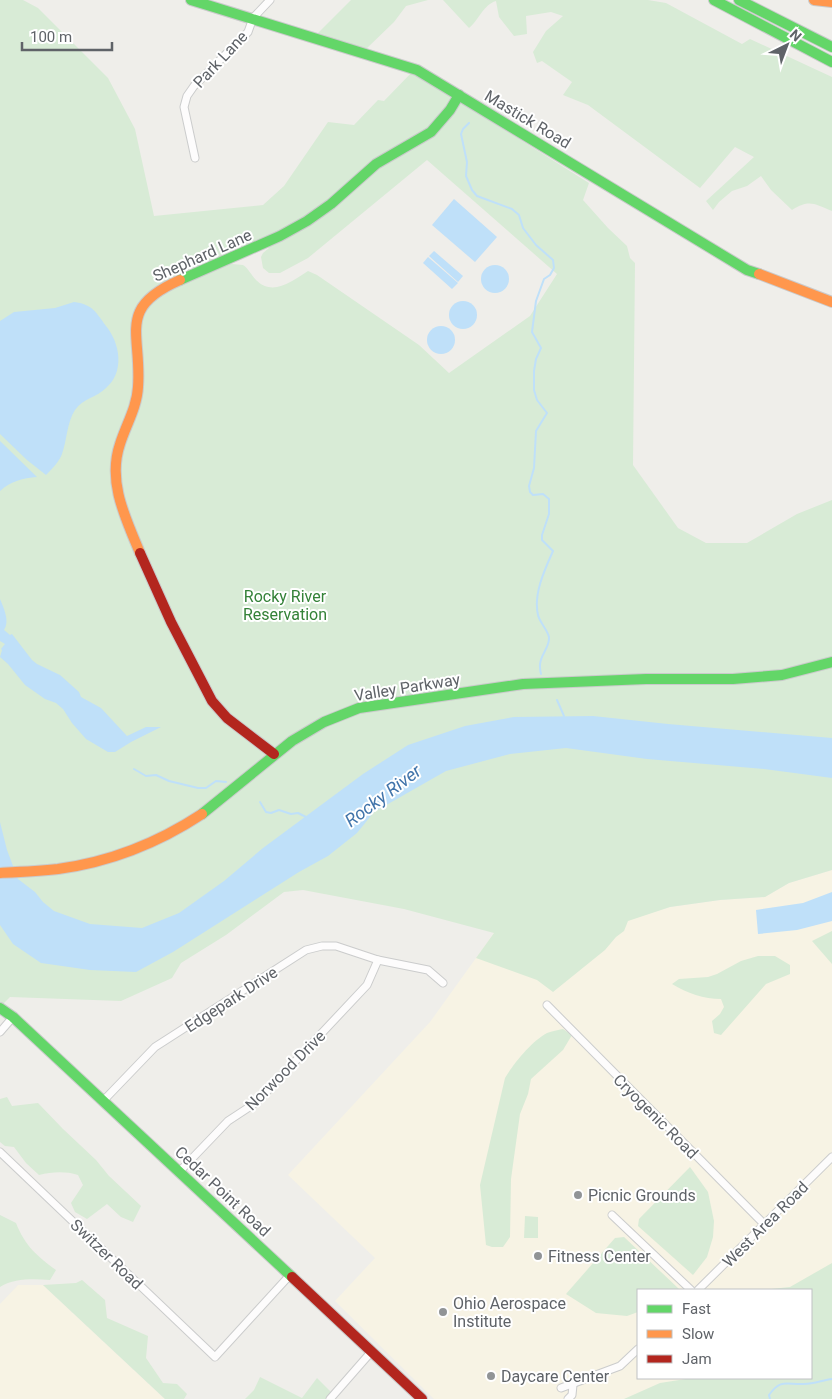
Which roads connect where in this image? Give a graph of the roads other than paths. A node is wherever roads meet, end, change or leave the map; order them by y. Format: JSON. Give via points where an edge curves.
{"nodes":[{"id":1,"x":191,"y":0,"type":"edge"},
{"id":2,"x":270,"y":0,"type":"edge"},
{"id":3,"x":714,"y":0,"type":"edge"},
{"id":4,"x":739,"y":0,"type":"edge"},
{"id":5,"x":814,"y":0,"type":"edge"},
{"id":6,"x":832,"y":2,"type":"edge"},
{"id":7,"x":253,"y":18,"type":"junction"},
{"id":8,"x":832,"y":47,"type":"edge"},
{"id":9,"x":832,"y":62,"type":"edge"},
{"id":10,"x":460,"y":96,"type":"junction"},
{"id":11,"x":195,"y":158,"type":"dead end"},
{"id":12,"x":832,"y":302,"type":"edge"},
{"id":13,"x":832,"y":662,"type":"edge"},
{"id":14,"x":274,"y":754,"type":"junction"},
{"id":15,"x":0,"y":873,"type":"edge"},
{"id":16,"x":378,"y":960,"type":"junction"},
{"id":17,"x":443,"y":984,"type":"dead end"},
{"id":18,"x":547,"y":1005,"type":"dead end"},
{"id":19,"x":0,"y":1008,"type":"edge"},
{"id":20,"x":13,"y":1017,"type":"junction"},
{"id":21,"x":0,"y":1032,"type":"edge"},
{"id":22,"x":104,"y":1100,"type":"junction"},
{"id":23,"x":0,"y":1152,"type":"edge"},
{"id":24,"x":832,"y":1157,"type":"edge"},
{"id":25,"x":180,"y":1172,"type":"junction"},
{"id":26,"x":612,"y":1215,"type":"dead end"},
{"id":27,"x":765,"y":1225,"type":"junction"},
{"id":28,"x":290,"y":1275,"type":"junction"},
{"id":29,"x":690,"y":1289,"type":"edge"},
{"id":30,"x":699,"y":1289,"type":"edge"},
{"id":31,"x":637,"y":1349,"type":"edge"},
{"id":32,"x":372,"y":1351,"type":"junction"},
{"id":33,"x":572,"y":1385,"type":"junction"},
{"id":34,"x":560,"y":1388,"type":"dead end"},
{"id":35,"x":330,"y":1399,"type":"edge"},
{"id":36,"x":422,"y":1399,"type":"edge"},
{"id":37,"x":568,"y":1399,"type":"edge"}],
"edges":[{"from":1,"to":7,"type":"main road","name":"Mastick Road"},
{"from":2,"to":7,"type":"street","name":"Park Lane"},
{"from":3,"to":9,"type":"main road"},
{"from":4,"to":8,"type":"main road"},
{"from":5,"to":6,"type":"main road"},
{"from":7,"to":10,"type":"main road","name":"Mastick Road","via":[[418,70]]},
{"from":7,"to":11,"type":"street","name":"Park Lane","via":[[248,32],[187,96],[184,107]]},
{"from":10,"to":12,"type":"main road","name":"Mastick Road","via":[[748,270]]},
{"from":10,"to":14,"type":"main road","name":"Shephard Lane","via":[[431,132],[376,164],[307,221],[161,288],[143,303],[136,318],[138,388],[115,463],[120,500],[157,593],[210,698],[234,725]]},
{"from":13,"to":14,"type":"main road","name":"Valley Parkway","via":[[782,675],[523,684],[380,704],[359,708],[312,728]]},
{"from":14,"to":15,"type":"main road","name":"Valley Parkway","via":[[192,820],[166,836],[104,859],[68,867]]},
{"from":16,"to":17,"type":"street","name":"Edgepark Drive","via":[[428,970]]},
{"from":16,"to":22,"type":"street","name":"Edgepark Drive","via":[[336,946],[306,950],[155,1047]]},
{"from":16,"to":25,"type":"street","name":"Norwood Drive","via":[[368,985],[256,1102],[228,1122]]},
{"from":18,"to":27,"type":"street","name":"Cryogenic Road"},
{"from":19,"to":20,"type":"main road","name":"Cedar Point Road"},
{"from":20,"to":21,"type":"street"},
{"from":20,"to":22,"type":"main road","name":"Cedar Point Road"},
{"from":22,"to":25,"type":"main road","name":"Cedar Point Road"},
{"from":23,"to":28,"type":"street","name":"Switzer Road","via":[[215,1357]]},
{"from":24,"to":27,"type":"street","name":"West Area Road"},
{"from":25,"to":28,"type":"main road","name":"Cedar Point Road"},
{"from":26,"to":29,"type":"street"},
{"from":27,"to":30,"type":"street","name":"West Area Road"},
{"from":28,"to":32,"type":"main road","name":"Cedar Point Road"},
{"from":31,"to":33,"type":"street","via":[[620,1366]]},
{"from":32,"to":35,"type":"street"},
{"from":32,"to":36,"type":"main road","name":"Cedar Point Road"},
{"from":33,"to":34,"type":"street"},
{"from":33,"to":37,"type":"street","via":[[572,1395]]}]}
